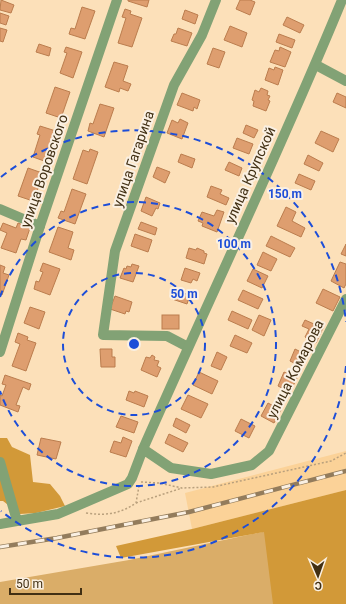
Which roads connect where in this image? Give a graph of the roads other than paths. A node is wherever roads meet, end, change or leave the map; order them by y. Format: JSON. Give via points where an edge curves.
{"nodes":[{"id":1,"x":117,"y":0,"type":"edge"},
{"id":2,"x":216,"y":0,"type":"edge"},
{"id":3,"x":342,"y":0,"type":"edge"},
{"id":4,"x":316,"y":65,"type":"junction"},
{"id":5,"x":346,"y":81,"type":"edge"},
{"id":6,"x":0,"y":209,"type":"edge"},
{"id":7,"x":40,"y":226,"type":"junction"},
{"id":8,"x":346,"y":299,"type":"edge"},
{"id":9,"x":188,"y":347,"type":"junction"},
{"id":10,"x":0,"y":352,"type":"edge"},
{"id":11,"x":143,"y":449,"type":"junction"},
{"id":12,"x":0,"y":462,"type":"edge"},
{"id":13,"x":17,"y":521,"type":"junction"},
{"id":14,"x":0,"y":524,"type":"edge"}],
"edges":[{"from":1,"to":7,"type":"street","name":"улица Воровского"},
{"from":2,"to":9,"type":"street","name":"улица Гагарина","via":[[202,35],[174,85],[115,251],[103,335],[167,336]]},
{"from":3,"to":4,"type":"street","name":"улица Крупской"},
{"from":4,"to":5,"type":"street"},
{"from":4,"to":9,"type":"street","name":"улица Крупской"},
{"from":6,"to":7,"type":"street"},
{"from":7,"to":10,"type":"street","name":"улица Воровского"},
{"from":8,"to":11,"type":"street","name":"улица Комарова","via":[[270,452],[252,465],[212,474],[171,468]]},
{"from":9,"to":11,"type":"street","name":"улица Крупской"},
{"from":11,"to":13,"type":"street","name":"улица Крупской","via":[[128,484],[58,514]]},
{"from":12,"to":13,"type":"street"},
{"from":13,"to":14,"type":"street","name":"улица Крупской"}]}
